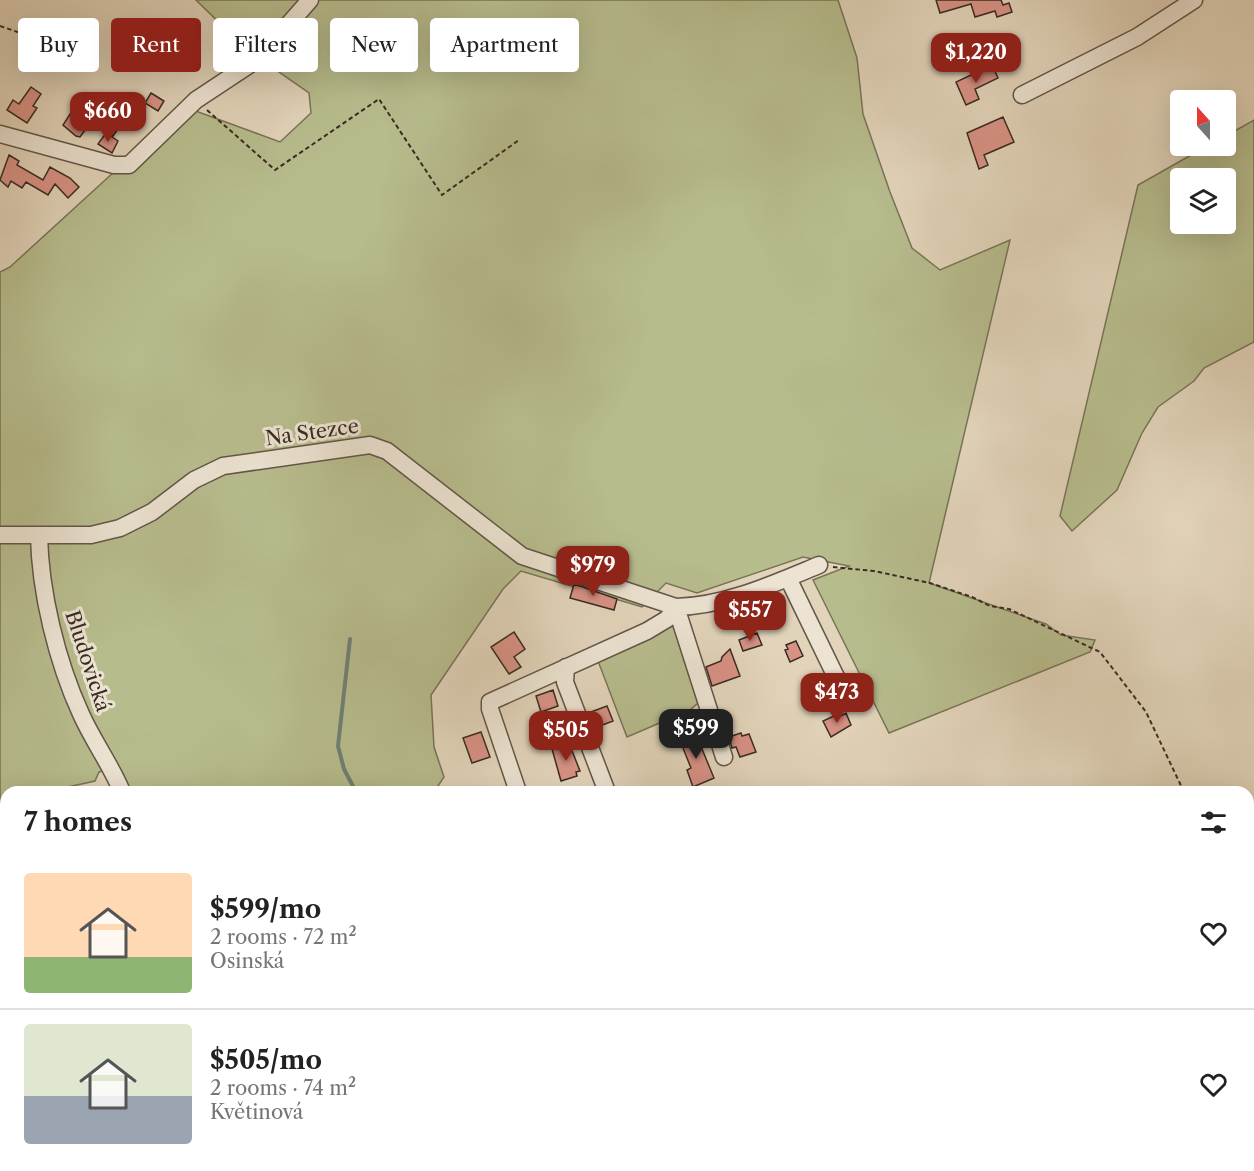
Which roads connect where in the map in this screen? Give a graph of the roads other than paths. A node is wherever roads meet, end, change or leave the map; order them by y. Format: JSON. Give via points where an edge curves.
{"nodes":[{"id":1,"x":310,"y":0,"type":"edge"},
{"id":2,"x":1194,"y":0,"type":"edge"},
{"id":3,"x":1022,"y":95,"type":"dead end"},
{"id":4,"x":0,"y":134,"type":"edge"},
{"id":5,"x":0,"y":535,"type":"edge"},
{"id":6,"x":39,"y":535,"type":"junction"},
{"id":7,"x":819,"y":566,"type":"road end"},
{"id":8,"x":788,"y":578,"type":"junction"},
{"id":9,"x":676,"y":607,"type":"junction"},
{"id":10,"x":566,"y":667,"type":"junction"},
{"id":11,"x":837,"y":679,"type":"dead end"},
{"id":12,"x":724,"y":757,"type":"dead end"},
{"id":13,"x":119,"y":786,"type":"edge"},
{"id":14,"x":516,"y":786,"type":"edge"},
{"id":15,"x":605,"y":786,"type":"edge"}],
"edges":[{"from":1,"to":4,"type":"street","via":[[258,59],[196,100],[129,165],[114,165]]},
{"from":2,"to":3,"type":"street","via":[[1137,37]]},
{"from":5,"to":6,"type":"street","name":"Na Stezce"},
{"from":6,"to":9,"type":"street","name":"Na Stezce","via":[[91,535],[120,528],[223,466],[370,445],[387,451],[522,556]]},
{"from":6,"to":13,"type":"street","name":"Bludovická","via":[[45,598],[65,671],[80,713]]},
{"from":7,"to":8,"type":"street","name":"Na Stezce"},
{"from":8,"to":9,"type":"street","name":"Na Stezce","via":[[723,601]]},
{"from":8,"to":11,"type":"street"},
{"from":9,"to":10,"type":"street","via":[[659,625]]},
{"from":9,"to":12,"type":"street"},
{"from":10,"to":14,"type":"street","via":[[489,704]]},
{"from":10,"to":15,"type":"street","via":[[565,682]]}]}
